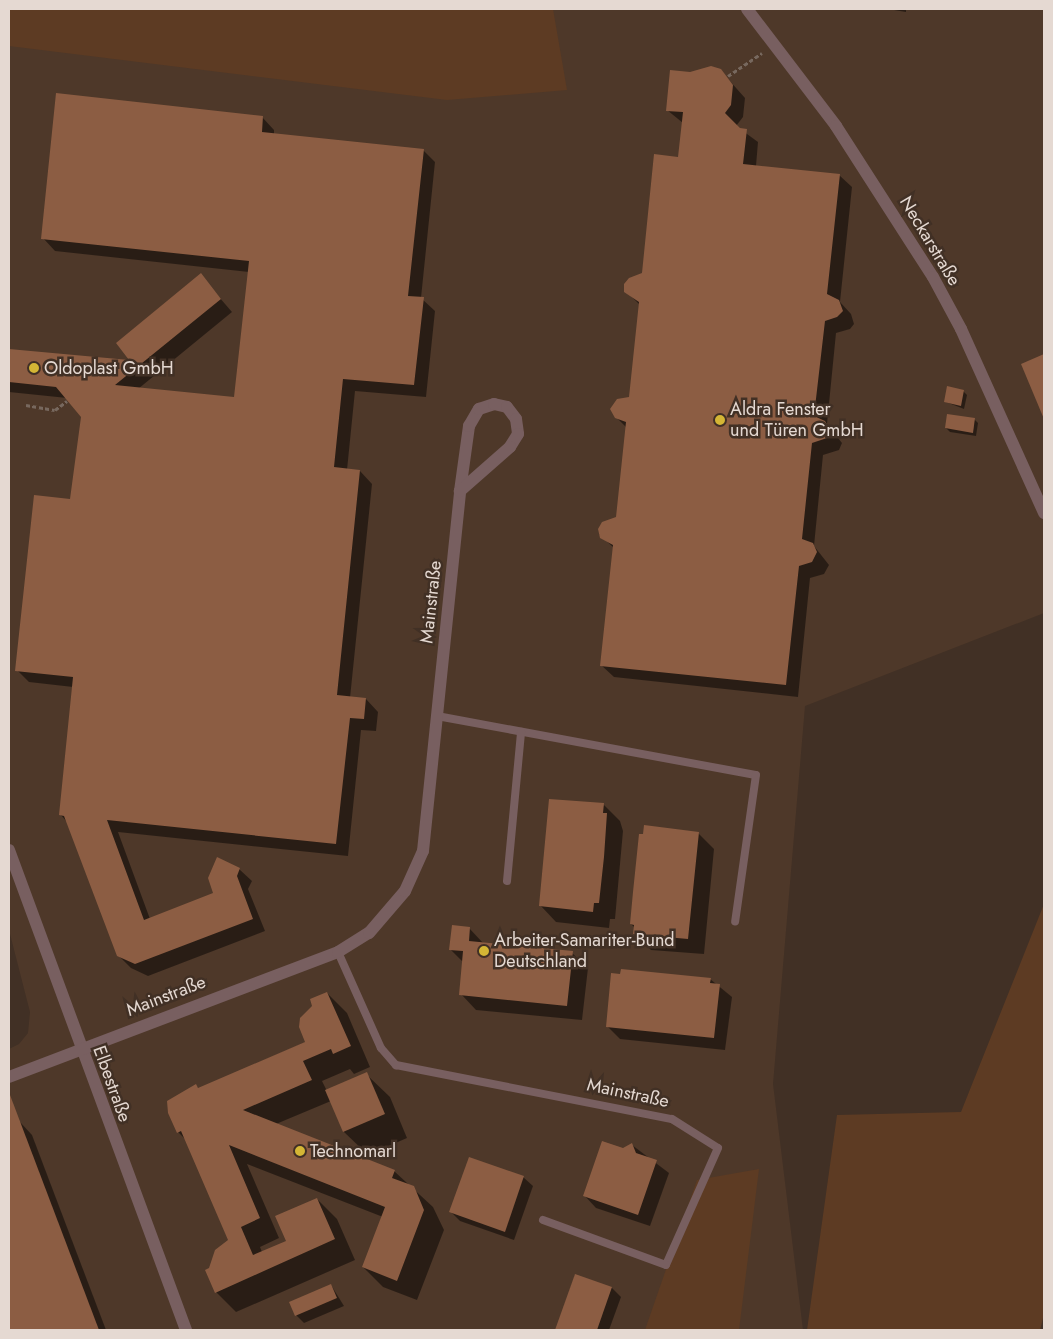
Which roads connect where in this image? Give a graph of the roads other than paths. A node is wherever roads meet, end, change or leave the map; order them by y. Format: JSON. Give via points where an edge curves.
{"nodes":[{"id":1,"x":747,"y":9,"type":"edge"},
{"id":2,"x":460,"y":491,"type":"junction"},
{"id":3,"x":1044,"y":513,"type":"edge"},
{"id":4,"x":437,"y":716,"type":"junction"},
{"id":5,"x":521,"y":732,"type":"junction"},
{"id":6,"x":9,"y":850,"type":"edge"},
{"id":7,"x":507,"y":881,"type":"dead end"},
{"id":8,"x":735,"y":922,"type":"dead end"},
{"id":9,"x":338,"y":952,"type":"junction"},
{"id":10,"x":80,"y":1047,"type":"junction"},
{"id":11,"x":9,"y":1077,"type":"edge"},
{"id":12,"x":543,"y":1220,"type":"dead end"},
{"id":13,"x":186,"y":1330,"type":"edge"}],
"edges":[{"from":1,"to":3,"type":"street","name":"Neckarstraße","via":[[862,164],[933,277],[961,329]]},
{"from":2,"to":2,"type":"street","name":"Mainstraße","via":[[469,426],[479,409],[494,404],[507,407],[516,419],[518,434],[510,447]]},
{"from":2,"to":4,"type":"street","name":"Mainstraße"},
{"from":4,"to":5,"type":"lane"},
{"from":4,"to":9,"type":"street","name":"Mainstraße","via":[[423,851],[399,898],[369,933]]},
{"from":5,"to":7,"type":"lane"},
{"from":5,"to":8,"type":"lane","via":[[756,774]]},
{"from":6,"to":10,"type":"street","name":"Elbestraße"},
{"from":9,"to":10,"type":"street","name":"Mainstraße"},
{"from":9,"to":12,"type":"lane","name":"Mainstraße","via":[[381,1048],[396,1066],[672,1119],[718,1148],[666,1265]]},
{"from":10,"to":11,"type":"street","name":"Mainstraße"},
{"from":10,"to":13,"type":"street","name":"Elbestraße"}]}
